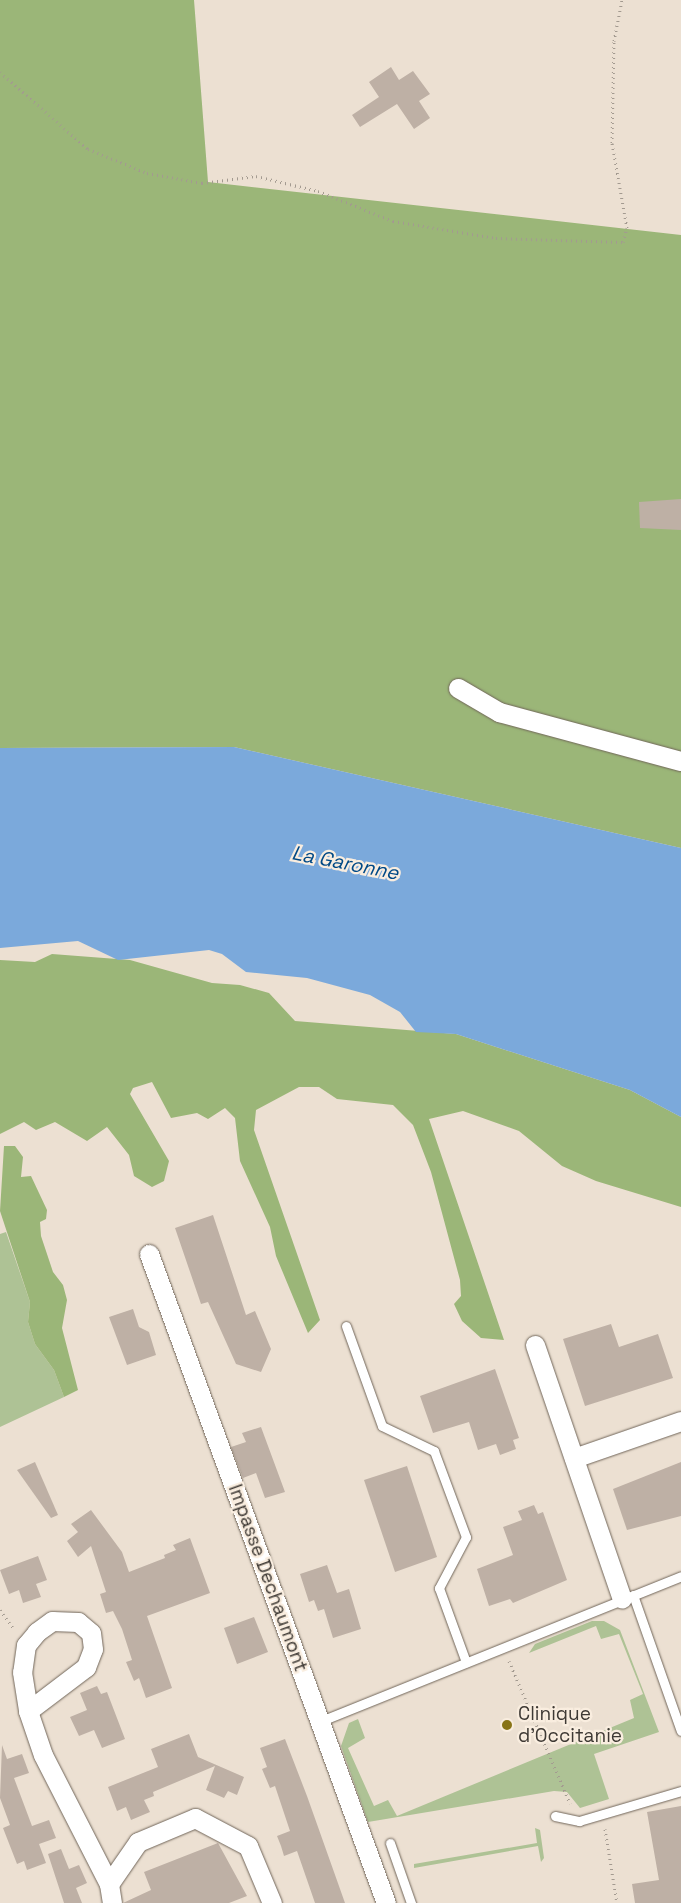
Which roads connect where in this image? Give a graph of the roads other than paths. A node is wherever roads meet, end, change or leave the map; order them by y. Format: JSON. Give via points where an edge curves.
{"nodes":[{"id":1,"x":458,"y":688,"type":"dead end"},
{"id":2,"x":681,"y":761,"type":"edge"},
{"id":3,"x":149,"y":1254,"type":"dead end"},
{"id":4,"x":346,"y":1326,"type":"dead end"},
{"id":5,"x":535,"y":1345,"type":"dead end"},
{"id":6,"x":681,"y":1421,"type":"edge"},
{"id":7,"x":574,"y":1458,"type":"junction"},
{"id":8,"x":681,"y":1576,"type":"edge"},
{"id":9,"x":628,"y":1597,"type":"junction"},
{"id":10,"x":466,"y":1662,"type":"junction"},
{"id":11,"x":28,"y":1711,"type":"junction"},
{"id":12,"x":321,"y":1721,"type":"junction"},
{"id":13,"x":681,"y":1731,"type":"edge"},
{"id":14,"x":681,"y":1791,"type":"edge"},
{"id":15,"x":555,"y":1816,"type":"dead end"},
{"id":16,"x":390,"y":1843,"type":"dead end"},
{"id":17,"x":110,"y":1884,"type":"junction"},
{"id":18,"x":112,"y":1903,"type":"edge"},
{"id":19,"x":272,"y":1903,"type":"edge"},
{"id":20,"x":386,"y":1903,"type":"edge"},
{"id":21,"x":410,"y":1903,"type":"edge"}],
"edges":[{"from":1,"to":2,"type":"street","via":[[499,712]]},
{"from":3,"to":12,"type":"street","name":"Impasse Dechaumont"},
{"from":4,"to":10,"type":"lane","via":[[382,1426],[434,1451],[466,1538],[439,1588]]},
{"from":5,"to":7,"type":"street"},
{"from":6,"to":7,"type":"street"},
{"from":7,"to":9,"type":"street"},
{"from":8,"to":9,"type":"lane"},
{"from":9,"to":10,"type":"lane"},
{"from":9,"to":13,"type":"lane"},
{"from":10,"to":12,"type":"lane"},
{"from":11,"to":11,"type":"street","via":[[22,1672],[26,1646],[52,1621],[78,1622],[91,1633],[93,1649],[86,1667]]},
{"from":11,"to":17,"type":"street","via":[[43,1755]]},
{"from":12,"to":20,"type":"street","name":"Impasse Dechaumont"},
{"from":14,"to":15,"type":"lane","via":[[579,1821]]},
{"from":16,"to":21,"type":"lane"},
{"from":17,"to":18,"type":"street"},
{"from":17,"to":19,"type":"street","via":[[138,1842],[195,1818],[248,1846]]}]}
